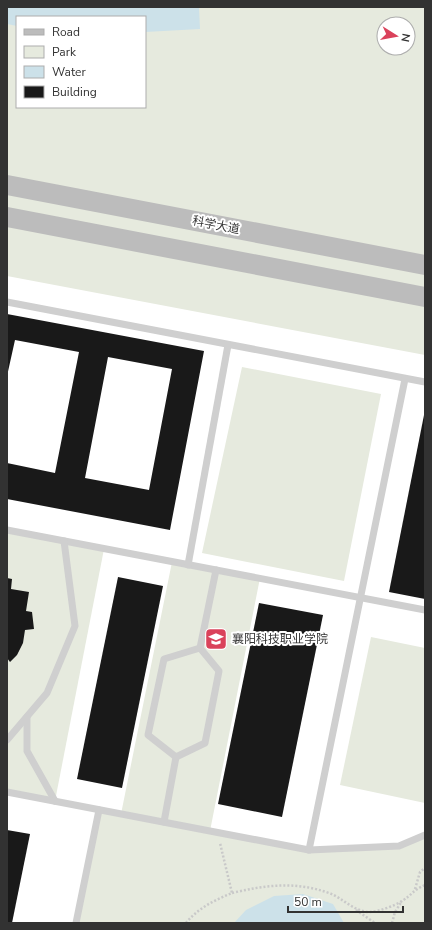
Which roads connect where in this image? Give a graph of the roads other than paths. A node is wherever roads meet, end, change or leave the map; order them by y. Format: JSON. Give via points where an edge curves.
{"nodes":[{"id":1,"x":7,"y":185,"type":"edge"},
{"id":2,"x":7,"y":217,"type":"edge"},
{"id":3,"x":425,"y":265,"type":"edge"},
{"id":4,"x":425,"y":297,"type":"edge"},
{"id":5,"x":7,"y":302,"type":"edge"},
{"id":6,"x":228,"y":345,"type":"junction"},
{"id":7,"x":405,"y":378,"type":"junction"},
{"id":8,"x":425,"y":382,"type":"edge"},
{"id":9,"x":7,"y":530,"type":"edge"},
{"id":10,"x":64,"y":541,"type":"junction"},
{"id":11,"x":188,"y":565,"type":"junction"},
{"id":12,"x":216,"y":570,"type":"junction"},
{"id":13,"x":361,"y":597,"type":"junction"},
{"id":14,"x":425,"y":610,"type":"edge"},
{"id":15,"x":200,"y":648,"type":"junction"},
{"id":16,"x":27,"y":717,"type":"junction"},
{"id":17,"x":7,"y":740,"type":"edge"},
{"id":18,"x":176,"y":757,"type":"junction"},
{"id":19,"x":7,"y":792,"type":"edge"},
{"id":20,"x":55,"y":801,"type":"junction"},
{"id":21,"x":99,"y":810,"type":"junction"},
{"id":22,"x":164,"y":822,"type":"junction"},
{"id":23,"x":425,"y":835,"type":"edge"},
{"id":24,"x":309,"y":850,"type":"junction"},
{"id":25,"x":76,"y":923,"type":"edge"}],
"edges":[{"from":1,"to":3,"type":"main road","name":"科学大道"},
{"from":2,"to":4,"type":"main road"},
{"from":5,"to":6,"type":"lane"},
{"from":6,"to":7,"type":"lane"},
{"from":6,"to":11,"type":"lane"},
{"from":7,"to":8,"type":"lane"},
{"from":7,"to":13,"type":"lane"},
{"from":9,"to":10,"type":"lane"},
{"from":10,"to":11,"type":"lane"},
{"from":10,"to":16,"type":"lane","via":[[74,626],[47,693]]},
{"from":11,"to":12,"type":"lane"},
{"from":12,"to":13,"type":"lane"},
{"from":12,"to":15,"type":"lane"},
{"from":13,"to":14,"type":"lane"},
{"from":13,"to":24,"type":"lane"},
{"from":15,"to":18,"type":"lane","via":[[219,670],[205,742]]},
{"from":15,"to":18,"type":"lane","via":[[164,659],[148,735]]},
{"from":16,"to":17,"type":"lane"},
{"from":16,"to":20,"type":"lane","via":[[28,751]]},
{"from":18,"to":22,"type":"lane"},
{"from":19,"to":20,"type":"lane"},
{"from":20,"to":21,"type":"lane"},
{"from":21,"to":22,"type":"lane"},
{"from":21,"to":25,"type":"lane"},
{"from":22,"to":24,"type":"lane"},
{"from":23,"to":24,"type":"lane","via":[[399,846]]}]}
